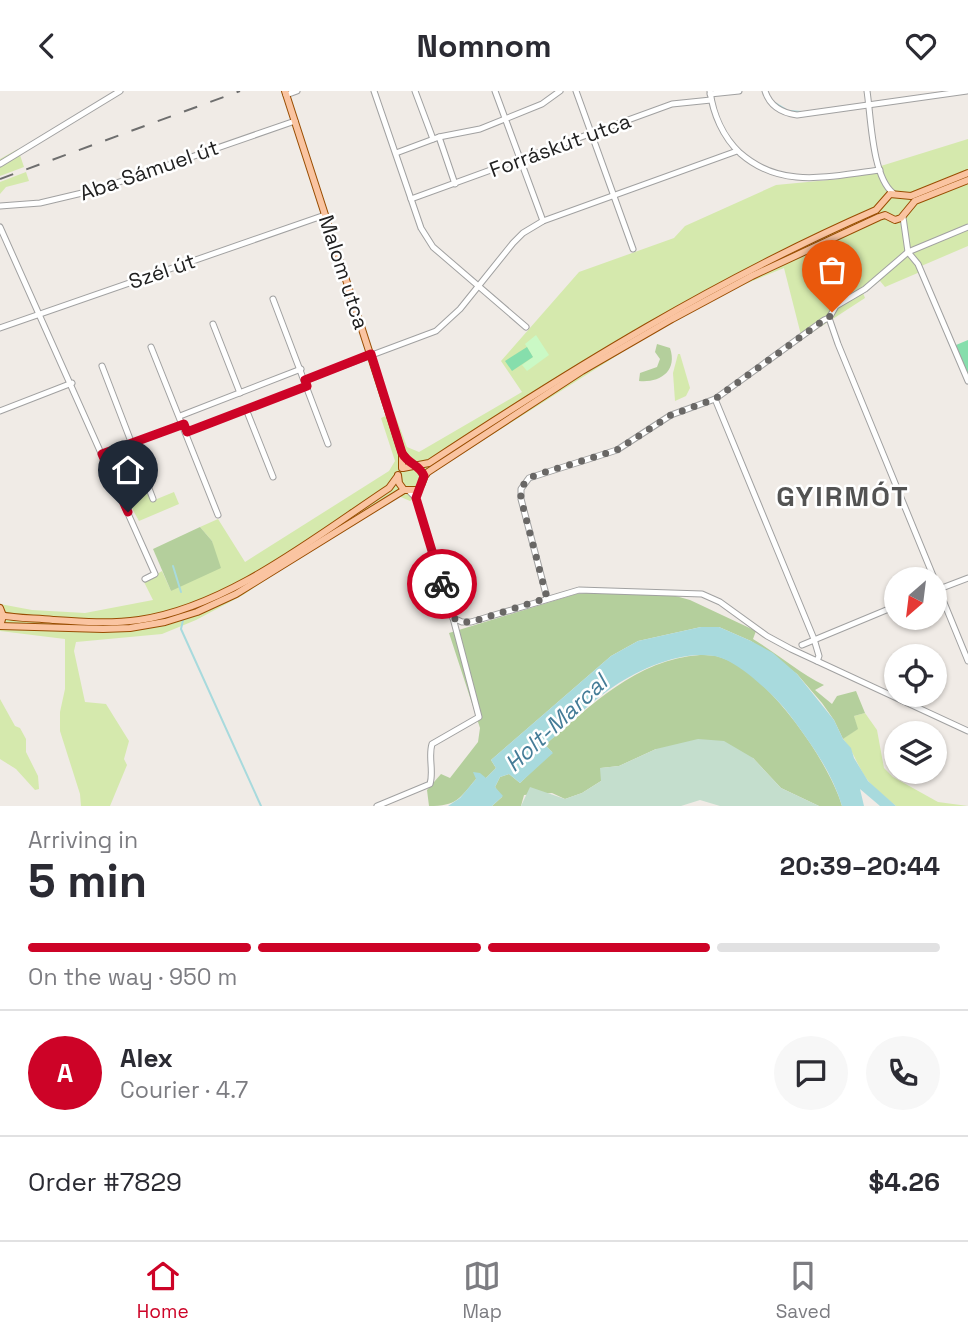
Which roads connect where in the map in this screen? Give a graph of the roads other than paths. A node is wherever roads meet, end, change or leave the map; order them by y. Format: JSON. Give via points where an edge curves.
{"nodes":[{"id":1,"x":120,"y":91,"type":"edge"},
{"id":2,"x":296,"y":91,"type":"edge"},
{"id":3,"x":374,"y":91,"type":"edge"},
{"id":4,"x":415,"y":91,"type":"edge"},
{"id":5,"x":495,"y":91,"type":"edge"},
{"id":6,"x":560,"y":91,"type":"edge"},
{"id":7,"x":576,"y":91,"type":"edge"},
{"id":8,"x":739,"y":91,"type":"edge"},
{"id":9,"x":765,"y":91,"type":"edge"},
{"id":10,"x":867,"y":91,"type":"edge"},
{"id":11,"x":967,"y":91,"type":"edge"},
{"id":12,"x":286,"y":93,"type":"edge"},
{"id":13,"x":711,"y":95,"type":"edge"},
{"id":14,"x":869,"y":105,"type":"junction"},
{"id":15,"x":504,"y":118,"type":"junction"},
{"id":16,"x":295,"y":121,"type":"junction"},
{"id":17,"x":592,"y":133,"type":"junction"},
{"id":18,"x":436,"y":138,"type":"junction"},
{"id":19,"x":737,"y":151,"type":"junction"},
{"id":20,"x":396,"y":153,"type":"junction"},
{"id":21,"x":520,"y":159,"type":"junction"},
{"id":22,"x":0,"y":164,"type":"edge"},
{"id":23,"x":880,"y":170,"type":"junction"},
{"id":24,"x":968,"y":173,"type":"edge"},
{"id":25,"x":968,"y":180,"type":"edge"},
{"id":26,"x":455,"y":184,"type":"junction"},
{"id":27,"x":890,"y":190,"type":"junction"},
{"id":28,"x":902,"y":195,"type":"junction"},
{"id":29,"x":614,"y":196,"type":"junction"},
{"id":30,"x":411,"y":199,"type":"junction"},
{"id":31,"x":0,"y":206,"type":"edge"},
{"id":32,"x":881,"y":206,"type":"junction"},
{"id":33,"x":908,"y":207,"type":"junction"},
{"id":34,"x":325,"y":215,"type":"junction"},
{"id":35,"x":886,"y":215,"type":"junction"},
{"id":36,"x":903,"y":217,"type":"junction"},
{"id":37,"x":895,"y":220,"type":"junction"},
{"id":38,"x":543,"y":221,"type":"junction"},
{"id":39,"x":0,"y":227,"type":"edge"},
{"id":40,"x":968,"y":227,"type":"edge"},
{"id":41,"x":906,"y":233,"type":"junction"},
{"id":42,"x":634,"y":249,"type":"dead end"},
{"id":43,"x":908,"y":252,"type":"junction"},
{"id":44,"x":478,"y":286,"type":"junction"},
{"id":45,"x":273,"y":299,"type":"dead end"},
{"id":46,"x":40,"y":313,"type":"junction"},
{"id":47,"x":829,"y":318,"type":"junction"},
{"id":48,"x":213,"y":324,"type":"dead end"},
{"id":49,"x":526,"y":327,"type":"dead end"},
{"id":50,"x":0,"y":328,"type":"edge"},
{"id":51,"x":151,"y":347,"type":"dead end"},
{"id":52,"x":371,"y":354,"type":"junction"},
{"id":53,"x":102,"y":366,"type":"dead end"},
{"id":54,"x":301,"y":369,"type":"junction"},
{"id":55,"x":968,"y":381,"type":"edge"},
{"id":56,"x":72,"y":383,"type":"junction"},
{"id":57,"x":306,"y":383,"type":"junction"},
{"id":58,"x":240,"y":393,"type":"junction"},
{"id":59,"x":715,"y":399,"type":"junction"},
{"id":60,"x":246,"y":409,"type":"junction"},
{"id":61,"x":0,"y":411,"type":"edge"},
{"id":62,"x":180,"y":416,"type":"junction"},
{"id":63,"x":184,"y":424,"type":"junction"},
{"id":64,"x":187,"y":432,"type":"junction"},
{"id":65,"x":132,"y":444,"type":"junction"},
{"id":66,"x":328,"y":445,"type":"dead end"},
{"id":67,"x":402,"y":453,"type":"junction"},
{"id":68,"x":102,"y":454,"type":"junction"},
{"id":69,"x":413,"y":465,"type":"junction"},
{"id":70,"x":403,"y":468,"type":"junction"},
{"id":71,"x":398,"y":475,"type":"junction"},
{"id":72,"x":424,"y":476,"type":"junction"},
{"id":73,"x":273,"y":477,"type":"dead end"},
{"id":74,"x":420,"y":488,"type":"junction"},
{"id":75,"x":407,"y":491,"type":"junction"},
{"id":76,"x":416,"y":498,"type":"junction"},
{"id":77,"x":153,"y":499,"type":"dead end"},
{"id":78,"x":218,"y":515,"type":"dead end"},
{"id":79,"x":928,"y":567,"type":"edge"},
{"id":80,"x":968,"y":578,"type":"edge"},
{"id":81,"x":145,"y":579,"type":"dead end"},
{"id":82,"x":947,"y":586,"type":"edge"},
{"id":83,"x":547,"y":598,"type":"junction"},
{"id":84,"x":0,"y":608,"type":"edge"},
{"id":85,"x":884,"y":611,"type":"edge"},
{"id":86,"x":947,"y":613,"type":"edge"},
{"id":87,"x":2,"y":616,"type":"edge"},
{"id":88,"x":453,"y":618,"type":"junction"},
{"id":89,"x":2,"y":627,"type":"edge"},
{"id":90,"x":814,"y":639,"type":"junction"},
{"id":91,"x":802,"y":645,"type":"dead end"},
{"id":92,"x":817,"y":661,"type":"junction"},
{"id":93,"x":968,"y":661,"type":"edge"},
{"id":94,"x":968,"y":731,"type":"edge"},
{"id":95,"x":377,"y":806,"type":"edge"}],
"edges":[{"from":1,"to":22,"type":"street"},
{"from":2,"to":12,"type":"street"},
{"from":3,"to":20,"type":"street"},
{"from":4,"to":18,"type":"street"},
{"from":5,"to":15,"type":"street"},
{"from":6,"to":15,"type":"street","via":[[542,104]]},
{"from":7,"to":17,"type":"street"},
{"from":8,"to":13,"type":"street","name":"Forráskút utca"},
{"from":9,"to":14,"type":"street","via":[[778,109],[797,115]]},
{"from":10,"to":14,"type":"street"},
{"from":11,"to":14,"type":"street"},
{"from":12,"to":16,"type":"main road","name":"Malom utca"},
{"from":13,"to":17,"type":"street","name":"Forráskút utca"},
{"from":13,"to":19,"type":"street","via":[[726,137]]},
{"from":14,"to":23,"type":"street"},
{"from":15,"to":18,"type":"street"},
{"from":15,"to":21,"type":"street"},
{"from":16,"to":31,"type":"street","name":"Aba Sámuel út","via":[[99,189],[40,203]]},
{"from":16,"to":34,"type":"main road","name":"Malom utca"},
{"from":17,"to":21,"type":"street","name":"Forráskút utca"},
{"from":17,"to":29,"type":"street"},
{"from":18,"to":20,"type":"street"},
{"from":18,"to":26,"type":"street"},
{"from":19,"to":23,"type":"street","via":[[754,165],[785,177]]},
{"from":19,"to":29,"type":"street"},
{"from":20,"to":30,"type":"street"},
{"from":21,"to":26,"type":"street","name":"Forráskút utca"},
{"from":21,"to":38,"type":"street"},
{"from":23,"to":27,"type":"street"},
{"from":24,"to":28,"type":"main road","via":[[911,196]]},
{"from":25,"to":33,"type":"main road"},
{"from":26,"to":30,"type":"street","name":"Forráskút utca"},
{"from":27,"to":28,"type":"main road"},
{"from":27,"to":32,"type":"main road"},
{"from":28,"to":33,"type":"main road"},
{"from":29,"to":38,"type":"street"},
{"from":29,"to":42,"type":"street"},
{"from":30,"to":44,"type":"street","via":[[433,247]]},
{"from":32,"to":35,"type":"main road"},
{"from":32,"to":69,"type":"main road","via":[[668,314],[429,463]]},
{"from":33,"to":36,"type":"main road"},
{"from":34,"to":46,"type":"street","name":"Szél út"},
{"from":34,"to":52,"type":"main road","name":"Malom utca"},
{"from":35,"to":37,"type":"main road"},
{"from":35,"to":72,"type":"main road","via":[[752,276],[672,319],[582,371]]},
{"from":36,"to":37,"type":"main road"},
{"from":36,"to":41,"type":"street"},
{"from":37,"to":41,"type":"street"},
{"from":38,"to":44,"type":"street","via":[[523,233]]},
{"from":39,"to":46,"type":"street"},
{"from":40,"to":43,"type":"street"},
{"from":41,"to":43,"type":"street"},
{"from":43,"to":47,"type":"street","via":[[865,289],[836,306]]},
{"from":43,"to":55,"type":"street","via":[[918,264]]},
{"from":44,"to":49,"type":"street"},
{"from":44,"to":52,"type":"street","via":[[436,331]]},
{"from":45,"to":54,"type":"street"},
{"from":46,"to":50,"type":"street","name":"Szél út"},
{"from":46,"to":56,"type":"street"},
{"from":47,"to":59,"type":"street"},
{"from":47,"to":79,"type":"street"},
{"from":48,"to":58,"type":"street"},
{"from":51,"to":62,"type":"street"},
{"from":52,"to":57,"type":"street"},
{"from":52,"to":67,"type":"main road","name":"Malom utca"},
{"from":53,"to":65,"type":"street"},
{"from":54,"to":57,"type":"street"},
{"from":54,"to":58,"type":"street"},
{"from":56,"to":61,"type":"street"},
{"from":56,"to":68,"type":"street"},
{"from":57,"to":60,"type":"street"},
{"from":57,"to":66,"type":"street"},
{"from":58,"to":62,"type":"street"},
{"from":59,"to":83,"type":"street","via":[[671,415],[617,450],[536,475],[522,486],[521,499]]},
{"from":59,"to":90,"type":"street"},
{"from":60,"to":64,"type":"street"},
{"from":60,"to":73,"type":"street"},
{"from":62,"to":63,"type":"street"},
{"from":63,"to":64,"type":"street"},
{"from":63,"to":65,"type":"street"},
{"from":64,"to":78,"type":"street"},
{"from":65,"to":68,"type":"street"},
{"from":65,"to":77,"type":"street"},
{"from":67,"to":69,"type":"main road"},
{"from":67,"to":70,"type":"main road"},
{"from":68,"to":81,"type":"street","via":[[155,574]]},
{"from":69,"to":70,"type":"main road"},
{"from":69,"to":72,"type":"main road"},
{"from":70,"to":71,"type":"main road"},
{"from":71,"to":75,"type":"main road"},
{"from":71,"to":87,"type":"main road","via":[[389,488],[255,576],[189,608],[122,622]]},
{"from":72,"to":74,"type":"main road"},
{"from":74,"to":75,"type":"main road"},
{"from":74,"to":76,"type":"street"},
{"from":75,"to":76,"type":"street"},
{"from":75,"to":89,"type":"main road","via":[[244,589],[197,612],[130,628]]},
{"from":76,"to":88,"type":"street"},
{"from":80,"to":82,"type":"street"},
{"from":83,"to":88,"type":"street","via":[[471,622]]},
{"from":83,"to":92,"type":"street","via":[[605,589],[702,594],[766,636]]},
{"from":84,"to":87,"type":"main road"},
{"from":85,"to":90,"type":"street"},
{"from":86,"to":93,"type":"street"},
{"from":87,"to":89,"type":"main road"},
{"from":88,"to":95,"type":"street","via":[[479,717],[432,744],[430,784]]},
{"from":90,"to":91,"type":"street"},
{"from":90,"to":92,"type":"street"},
{"from":92,"to":94,"type":"street"}]}
